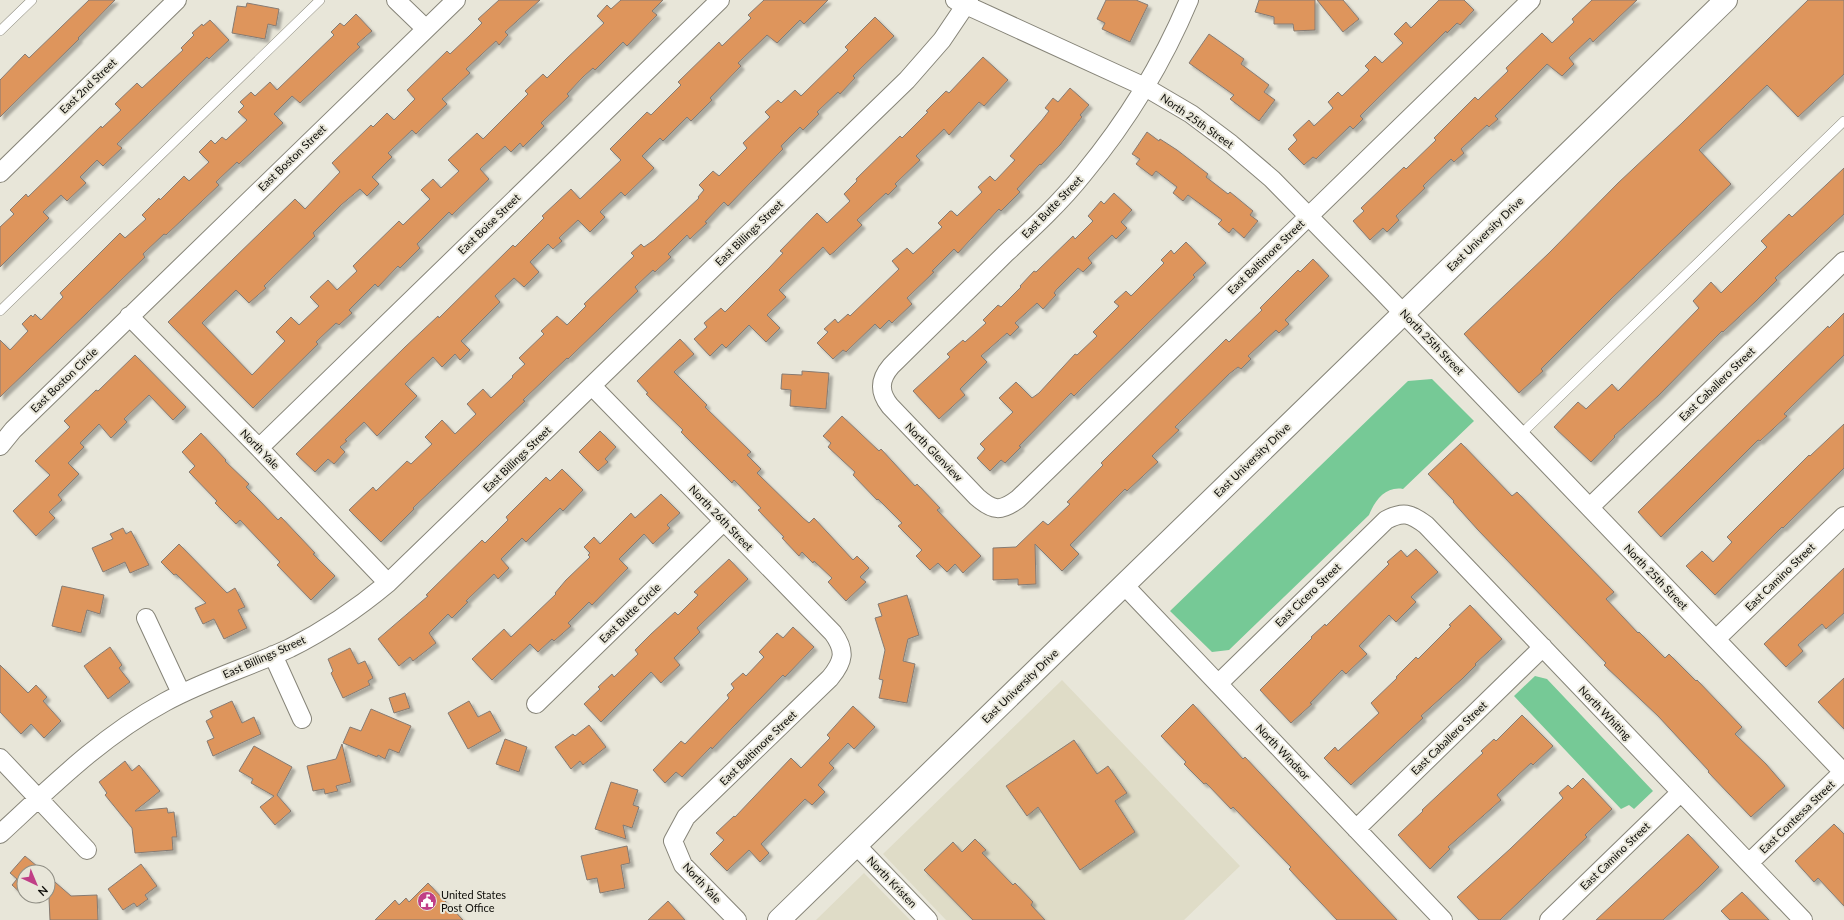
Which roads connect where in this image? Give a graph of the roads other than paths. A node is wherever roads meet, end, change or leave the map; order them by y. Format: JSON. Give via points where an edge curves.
{"nodes":[{"id":1,"x":32,"y":0,"type":"edge"},
{"id":2,"x":177,"y":0,"type":"edge"},
{"id":3,"x":320,"y":0,"type":"edge"},
{"id":4,"x":396,"y":0,"type":"edge"},
{"id":5,"x":456,"y":0,"type":"edge"},
{"id":6,"x":720,"y":0,"type":"edge"},
{"id":7,"x":1189,"y":0,"type":"edge"},
{"id":8,"x":1531,"y":0,"type":"edge"},
{"id":9,"x":1726,"y":0,"type":"edge"},
{"id":10,"x":963,"y":2,"type":"edge"},
{"id":11,"x":426,"y":29,"type":"junction"},
{"id":12,"x":0,"y":31,"type":"edge"},
{"id":13,"x":1145,"y":86,"type":"junction"},
{"id":14,"x":1844,"y":121,"type":"edge"},
{"id":15,"x":0,"y":173,"type":"edge"},
{"id":16,"x":1309,"y":215,"type":"junction"},
{"id":17,"x":1844,"y":261,"type":"edge"},
{"id":18,"x":0,"y":311,"type":"edge"},
{"id":19,"x":1404,"y":313,"type":"junction"},
{"id":20,"x":129,"y":316,"type":"junction"},
{"id":21,"x":592,"y":386,"type":"junction"},
{"id":22,"x":881,"y":386,"type":"joint"},
{"id":23,"x":1520,"y":435,"type":"junction"},
{"id":24,"x":0,"y":446,"type":"edge"},
{"id":25,"x":259,"y":448,"type":"junction"},
{"id":26,"x":1590,"y":508,"type":"junction"},
{"id":27,"x":997,"y":509,"type":"joint"},
{"id":28,"x":1402,"y":513,"type":"joint"},
{"id":29,"x":1844,"y":516,"type":"edge"},
{"id":30,"x":724,"y":521,"type":"junction"},
{"id":31,"x":388,"y":583,"type":"junction"},
{"id":32,"x":1124,"y":585,"type":"junction"},
{"id":33,"x":146,"y":618,"type":"dead end"},
{"id":34,"x":1716,"y":639,"type":"junction"},
{"id":35,"x":1542,"y":647,"type":"junction"},
{"id":36,"x":273,"y":655,"type":"junction"},
{"id":37,"x":842,"y":655,"type":"joint"},
{"id":38,"x":1218,"y":684,"type":"junction"},
{"id":39,"x":182,"y":693,"type":"junction"},
{"id":40,"x":536,"y":704,"type":"dead end"},
{"id":41,"x":302,"y":719,"type":"dead end"},
{"id":42,"x":0,"y":758,"type":"edge"},
{"id":43,"x":1844,"y":772,"type":"edge"},
{"id":44,"x":1681,"y":792,"type":"junction"},
{"id":45,"x":38,"y":798,"type":"junction"},
{"id":46,"x":1356,"y":829,"type":"junction"},
{"id":47,"x":0,"y":834,"type":"edge"},
{"id":48,"x":673,"y":841,"type":"joint"},
{"id":49,"x":856,"y":845,"type":"junction"},
{"id":50,"x":87,"y":850,"type":"dead end"},
{"id":51,"x":1749,"y":863,"type":"junction"},
{"id":52,"x":737,"y":920,"type":"edge"},
{"id":53,"x":779,"y":920,"type":"edge"},
{"id":54,"x":928,"y":920,"type":"edge"},
{"id":55,"x":1443,"y":920,"type":"edge"},
{"id":56,"x":1549,"y":920,"type":"edge"},
{"id":57,"x":1803,"y":920,"type":"edge"}],
"edges":[{"from":1,"to":12,"type":"lane"},
{"from":2,"to":15,"type":"street","name":"East 2nd Street"},
{"from":3,"to":18,"type":"lane"},
{"from":4,"to":11,"type":"street"},
{"from":5,"to":11,"type":"street","name":"East Boston Street"},
{"from":6,"to":25,"type":"street","name":"East Boise Street"},
{"from":7,"to":13,"type":"street","name":"East Butte Street","via":[[1172,39]]},
{"from":8,"to":16,"type":"street","name":"East Baltimore Street"},
{"from":9,"to":19,"type":"main road","name":"East University Drive"},
{"from":10,"to":13,"type":"street","name":"North 25th Street"},
{"from":10,"to":21,"type":"street","name":"East Billings Street","via":[[942,40],[908,80]]},
{"from":11,"to":20,"type":"street","name":"East Boston Street"},
{"from":13,"to":16,"type":"street","name":"North 25th Street","via":[[1191,114],[1231,144]]},
{"from":13,"to":22,"type":"street","name":"East Butte Street","via":[[1084,174],[1053,208],[891,366],[882,378]]},
{"from":14,"to":23,"type":"lane"},
{"from":16,"to":19,"type":"street","name":"North 25th Street"},
{"from":16,"to":27,"type":"street","name":"East Baltimore Street","via":[[1018,499]]},
{"from":17,"to":26,"type":"street","name":"East Caballero Street"},
{"from":19,"to":23,"type":"street","name":"North 25th Street"},
{"from":19,"to":32,"type":"main road","name":"East University Drive"},
{"from":20,"to":24,"type":"street","name":"East Boston Circle","via":[[13,430]]},
{"from":20,"to":25,"type":"street","name":"North Yale"},
{"from":21,"to":30,"type":"street","name":"North 26th Street"},
{"from":21,"to":31,"type":"street","name":"East Billings Street"},
{"from":22,"to":27,"type":"street","name":"North Glenview","via":[[890,406],[977,497]]},
{"from":23,"to":26,"type":"street","name":"North 25th Street"},
{"from":25,"to":31,"type":"street","name":"North Yale"},
{"from":26,"to":34,"type":"street","name":"North 25th Street"},
{"from":28,"to":35,"type":"street","name":"North Whiting","via":[[1426,525]]},
{"from":28,"to":38,"type":"street","name":"East Cicero Street","via":[[1380,526]]},
{"from":29,"to":34,"type":"street","name":"East Camino Street"},
{"from":30,"to":37,"type":"street","name":"North 26th Street","via":[[833,633]]},
{"from":30,"to":40,"type":"street","name":"East Butte Circle"},
{"from":31,"to":36,"type":"street","name":"East Billings Street","via":[[335,623]]},
{"from":32,"to":38,"type":"street","name":"North Windsor"},
{"from":32,"to":49,"type":"main road","name":"East University Drive"},
{"from":33,"to":39,"type":"street"},
{"from":34,"to":43,"type":"street","name":"North 25th Street"},
{"from":35,"to":44,"type":"street","name":"North Whiting"},
{"from":35,"to":46,"type":"street","name":"East Caballero Street"},
{"from":36,"to":39,"type":"street","name":"East Billings Street"},
{"from":36,"to":41,"type":"street"},
{"from":37,"to":48,"type":"street","name":"East Baltimore Street","via":[[830,678],[686,817]]},
{"from":38,"to":46,"type":"street","name":"North Windsor"},
{"from":39,"to":45,"type":"street","name":"East Billings Street","via":[[120,729],[77,762]]},
{"from":42,"to":45,"type":"street"},
{"from":43,"to":51,"type":"street","name":"East Contessa Street"},
{"from":44,"to":51,"type":"street","name":"North Whiting"},
{"from":44,"to":56,"type":"street","name":"East Camino Street"},
{"from":45,"to":47,"type":"street","name":"East Billings Street"},
{"from":45,"to":50,"type":"street"},
{"from":46,"to":55,"type":"street","name":"North Windsor"},
{"from":48,"to":52,"type":"street","name":"North Yale","via":[[683,865]]},
{"from":49,"to":53,"type":"main road","name":"East University Drive"},
{"from":49,"to":54,"type":"street","name":"North Kristen"},
{"from":51,"to":57,"type":"street","name":"North Whiting"}]}
